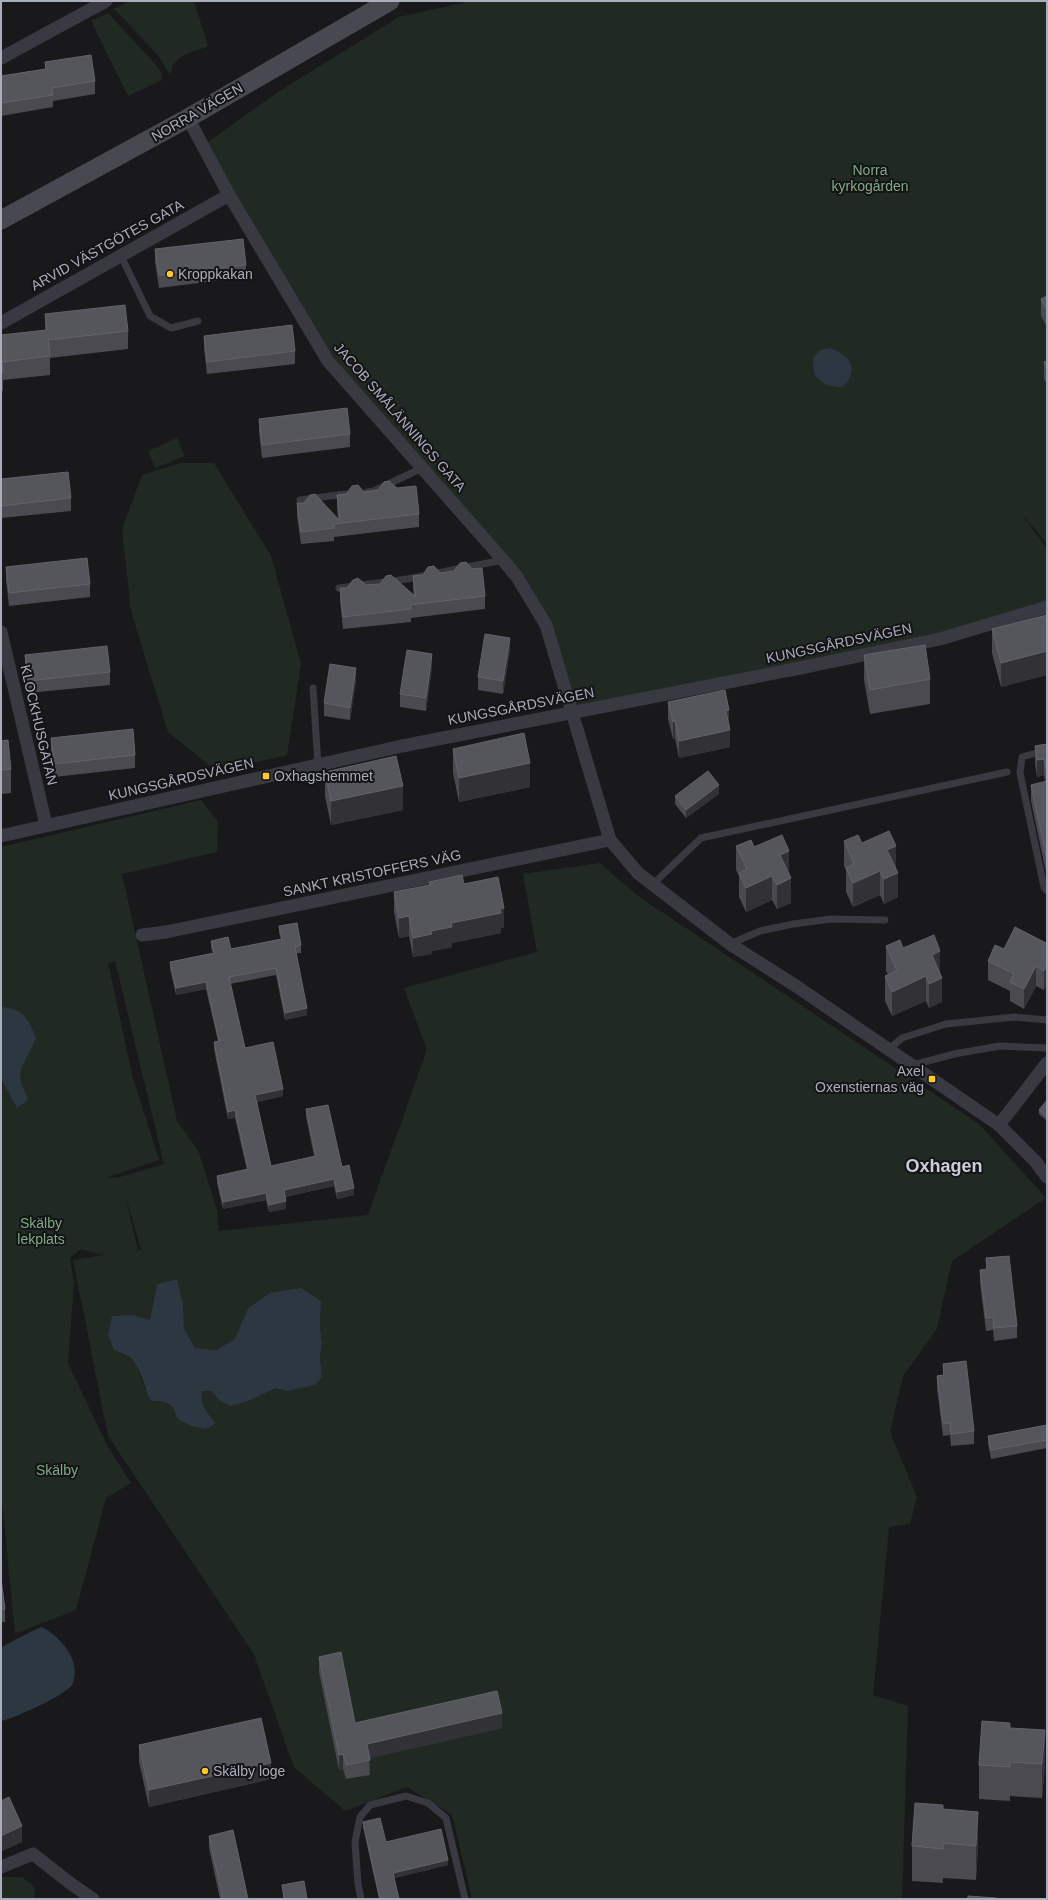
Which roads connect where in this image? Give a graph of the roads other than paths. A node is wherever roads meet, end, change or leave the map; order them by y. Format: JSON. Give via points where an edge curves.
{"nodes":[{"id":1,"x":106,"y":1,"type":"edge"},
{"id":2,"x":390,"y":1,"type":"edge"},
{"id":3,"x":3,"y":52,"type":"edge"},
{"id":4,"x":188,"y":118,"type":"junction"},
{"id":5,"x":229,"y":195,"type":"junction"},
{"id":6,"x":1,"y":220,"type":"edge"},
{"id":7,"x":121,"y":256,"type":"junction"},
{"id":8,"x":198,"y":321,"type":"dead end"},
{"id":9,"x":1,"y":323,"type":"edge"},
{"id":10,"x":422,"y":468,"type":"junction"},
{"id":11,"x":300,"y":500,"type":"dead end"},
{"id":12,"x":503,"y":560,"type":"junction"},
{"id":13,"x":339,"y":588,"type":"edge"},
{"id":14,"x":1047,"y":607,"type":"edge"},
{"id":15,"x":1,"y":632,"type":"edge"},
{"id":16,"x":313,"y":688,"type":"dead end"},
{"id":17,"x":573,"y":712,"type":"junction"},
{"id":18,"x":1047,"y":750,"type":"edge"},
{"id":19,"x":318,"y":765,"type":"junction"},
{"id":20,"x":1007,"y":772,"type":"dead end"},
{"id":21,"x":46,"y":825,"type":"junction"},
{"id":22,"x":1,"y":836,"type":"edge"},
{"id":23,"x":610,"y":840,"type":"junction"},
{"id":24,"x":652,"y":885,"type":"junction"},
{"id":25,"x":1047,"y":891,"type":"edge"},
{"id":26,"x":885,"y":920,"type":"dead end"},
{"id":27,"x":142,"y":935,"type":"dead end"},
{"id":28,"x":730,"y":944,"type":"junction"},
{"id":29,"x":1047,"y":1020,"type":"edge"},
{"id":30,"x":1047,"y":1048,"type":"edge"},
{"id":31,"x":889,"y":1049,"type":"junction"},
{"id":32,"x":1047,"y":1063,"type":"edge"},
{"id":33,"x":912,"y":1065,"type":"junction"},
{"id":34,"x":999,"y":1125,"type":"junction"},
{"id":35,"x":1047,"y":1177,"type":"edge"},
{"id":36,"x":1,"y":1867,"type":"edge"},
{"id":37,"x":93,"y":1899,"type":"edge"},
{"id":38,"x":361,"y":1899,"type":"edge"},
{"id":39,"x":465,"y":1899,"type":"edge"}],
"edges":[{"from":1,"to":3,"type":"street"},
{"from":2,"to":4,"type":"main road","name":"NORRA VÄGEN"},
{"from":4,"to":5,"type":"street","name":"JACOB SMÅLÄNNINGS GATA"},
{"from":4,"to":6,"type":"main road","name":"NORRA VÄGEN"},
{"from":5,"to":7,"type":"street","name":"ARVID VÄSTGÖTES GATA"},
{"from":5,"to":10,"type":"street","name":"JACOB SMÅLÄNNINGS GATA","via":[[328,361]]},
{"from":7,"to":8,"type":"lane","via":[[150,316],[171,328]]},
{"from":7,"to":9,"type":"street","name":"ARVID VÄSTGÖTES GATA"},
{"from":10,"to":11,"type":"lane","via":[[374,491]]},
{"from":10,"to":12,"type":"street","name":"JACOB SMÅLÄNNINGS GATA"},
{"from":12,"to":13,"type":"lane","via":[[407,579]]},
{"from":12,"to":17,"type":"street","name":"JACOB SMÅLÄNNINGS GATA","via":[[517,577],[546,625]]},
{"from":14,"to":17,"type":"street","name":"KUNGSGÅRDSVÄGEN","via":[[940,639]]},
{"from":15,"to":21,"type":"street","name":"KLOCKHUSGATAN"},
{"from":16,"to":19,"type":"lane"},
{"from":17,"to":19,"type":"street","name":"KUNGSGÅRDSVÄGEN"},
{"from":17,"to":23,"type":"street"},
{"from":18,"to":25,"type":"lane","via":[[1022,757],[1020,773],[1044,887]]},
{"from":19,"to":21,"type":"street","name":"KUNGSGÅRDSVÄGEN"},
{"from":20,"to":24,"type":"lane","via":[[701,838]]},
{"from":21,"to":22,"type":"street","name":"KUNGSGÅRDSVÄGEN"},
{"from":23,"to":24,"type":"street","via":[[638,873]]},
{"from":23,"to":27,"type":"street","name":"SANKT KRISTOFFERS VÄG"},
{"from":24,"to":28,"type":"street"},
{"from":26,"to":28,"type":"lane","via":[[831,919],[793,924],[760,931]]},
{"from":28,"to":31,"type":"street"},
{"from":29,"to":31,"type":"lane","via":[[1014,1017],[946,1024],[902,1038]]},
{"from":30,"to":33,"type":"lane","via":[[1000,1046]]},
{"from":31,"to":33,"type":"street"},
{"from":32,"to":34,"type":"street"},
{"from":33,"to":34,"type":"street"},
{"from":34,"to":35,"type":"street","via":[[1035,1161]]},
{"from":36,"to":37,"type":"street","via":[[33,1854]]},
{"from":38,"to":39,"type":"lane","via":[[355,1842],[360,1817],[370,1805],[406,1796],[428,1803],[446,1818]]}]}
